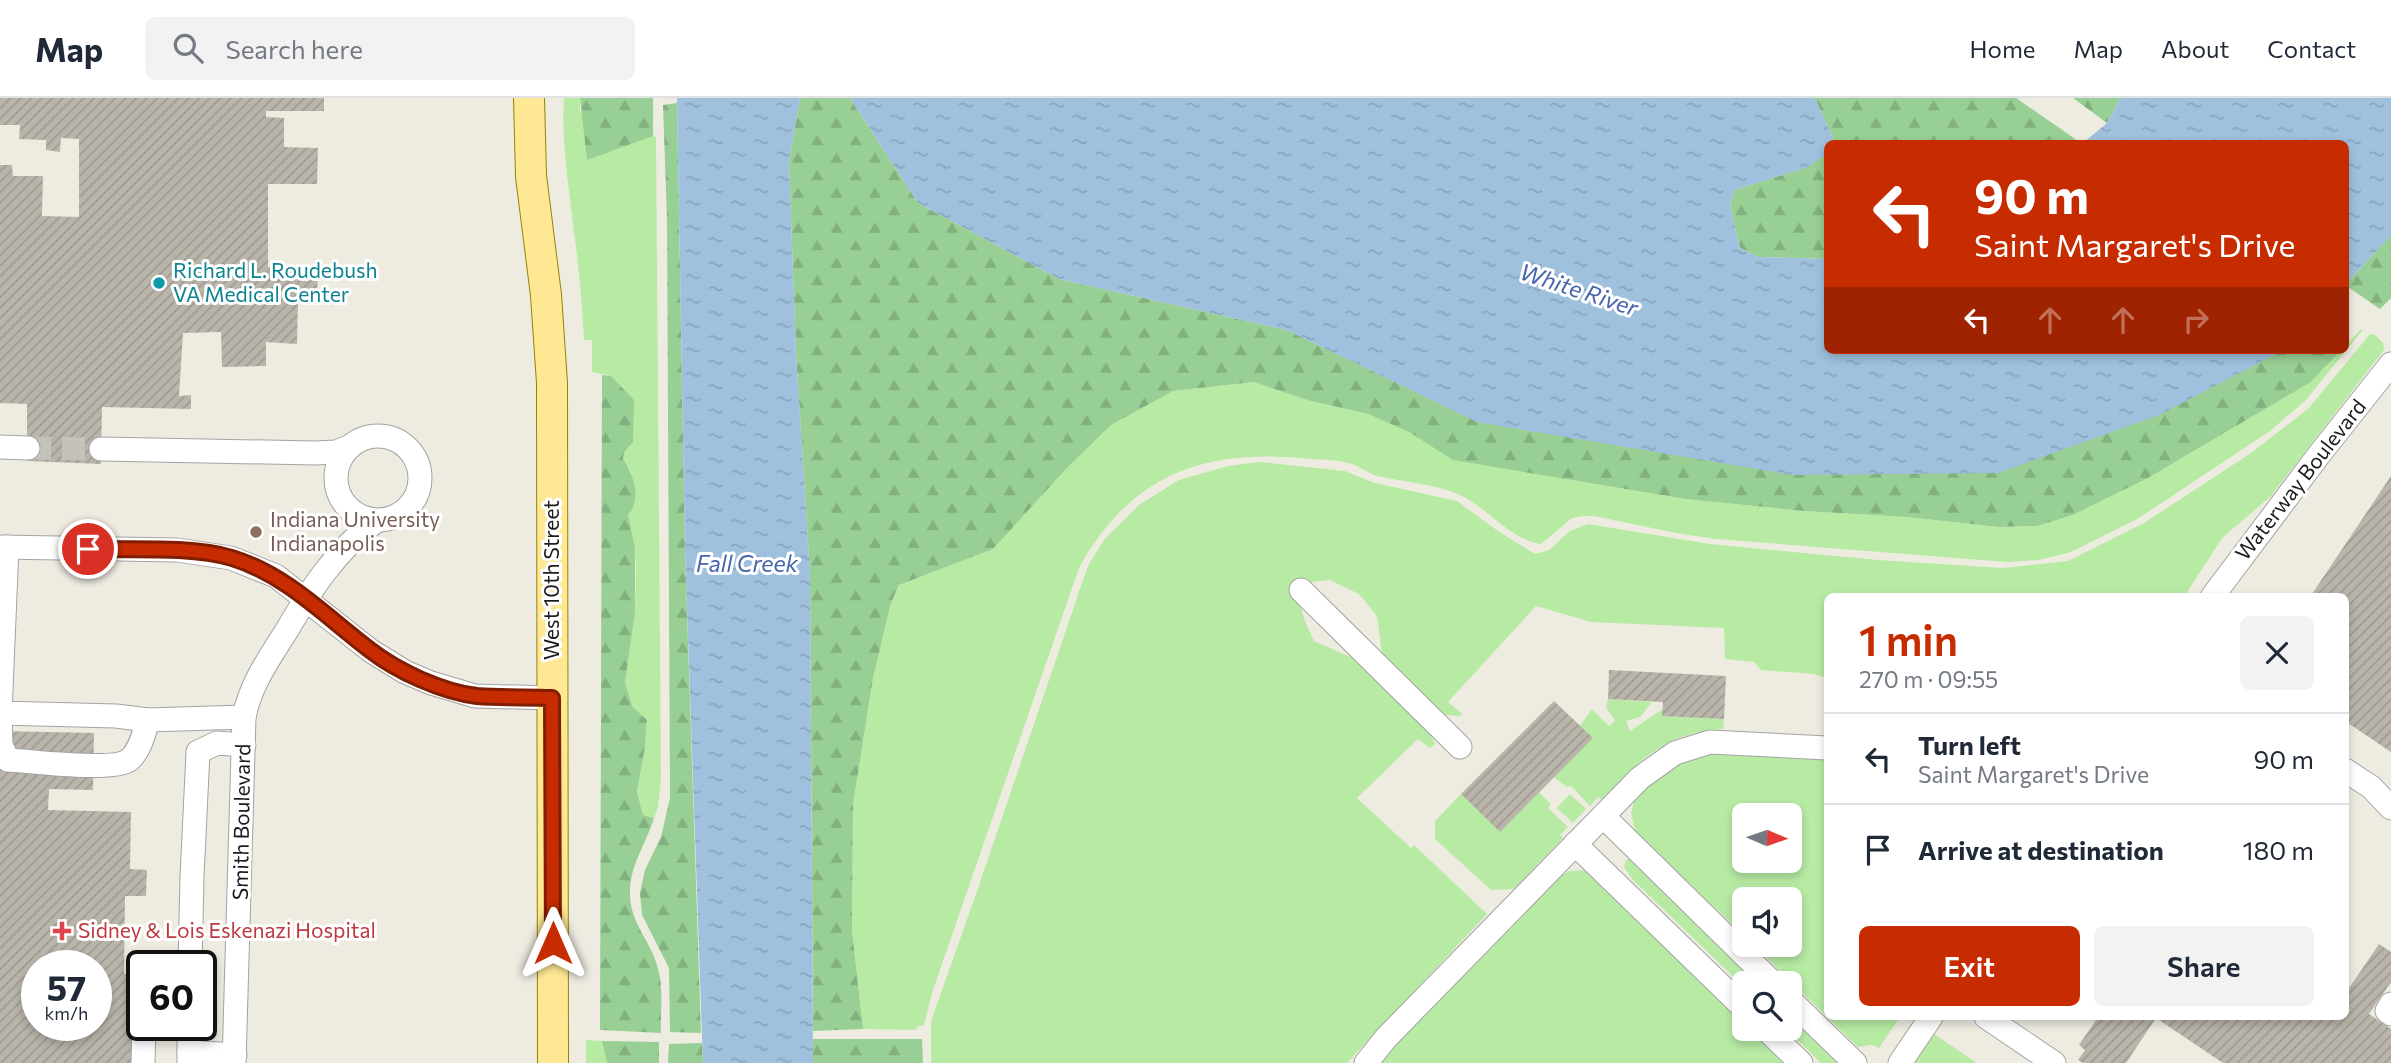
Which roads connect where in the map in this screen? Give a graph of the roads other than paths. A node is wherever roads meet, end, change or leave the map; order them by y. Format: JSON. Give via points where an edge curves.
{"nodes":[{"id":1,"x":528,"y":98,"type":"edge"},
{"id":2,"x":2391,"y":364,"type":"edge"},
{"id":3,"x":351,"y":446,"type":"junction"},
{"id":4,"x":0,"y":447,"type":"edge"},
{"id":5,"x":28,"y":448,"type":"tunnel mouth"},
{"id":6,"x":102,"y":449,"type":"tunnel mouth"},
{"id":7,"x":376,"y":520,"type":"junction"},
{"id":8,"x":4,"y":547,"type":"edge"},
{"id":9,"x":1301,"y":590,"type":"dead end"},
{"id":10,"x":2215,"y":593,"type":"edge"},
{"id":11,"x":306,"y":598,"type":"junction"},
{"id":12,"x":552,"y":698,"type":"junction"},
{"id":13,"x":1,"y":713,"type":"edge"},
{"id":14,"x":244,"y":717,"type":"junction"},
{"id":15,"x":148,"y":720,"type":"junction"},
{"id":16,"x":244,"y":746,"type":"junction"},
{"id":17,"x":1460,"y":747,"type":"dead end"},
{"id":18,"x":1824,"y":748,"type":"edge"},
{"id":19,"x":2349,"y":773,"type":"edge"},
{"id":20,"x":2391,"y":808,"type":"edge"},
{"id":21,"x":1604,"y":817,"type":"junction"},
{"id":22,"x":1576,"y":844,"type":"junction"},
{"id":23,"x":190,"y":950,"type":"edge"},
{"id":24,"x":1761,"y":971,"type":"edge"},
{"id":25,"x":1732,"y":996,"type":"edge"},
{"id":26,"x":2391,"y":1004,"type":"edge"},
{"id":27,"x":1802,"y":1012,"type":"edge"},
{"id":28,"x":2391,"y":1014,"type":"edge"},
{"id":29,"x":1929,"y":1020,"type":"edge"},
{"id":30,"x":1990,"y":1020,"type":"edge"},
{"id":31,"x":144,"y":1041,"type":"edge"},
{"id":32,"x":1778,"y":1041,"type":"edge"},
{"id":33,"x":189,"y":1058,"type":"edge"},
{"id":34,"x":234,"y":1059,"type":"edge"},
{"id":35,"x":143,"y":1063,"type":"edge"},
{"id":36,"x":553,"y":1063,"type":"edge"},
{"id":37,"x":1366,"y":1063,"type":"edge"},
{"id":38,"x":1801,"y":1063,"type":"edge"},
{"id":39,"x":1855,"y":1063,"type":"edge"},
{"id":40,"x":1900,"y":1063,"type":"edge"},
{"id":41,"x":2054,"y":1063,"type":"edge"}],
"edges":[{"from":1,"to":12,"type":"main road","name":"West 10th Street","via":[[531,176],[552,383]]},
{"from":2,"to":10,"type":"street","name":"Waterway Boulevard"},
{"from":3,"to":6,"type":"street","via":[[315,453]]},
{"from":3,"to":7,"type":"street","via":[[337,468],[339,506]]},
{"from":3,"to":7,"type":"street","via":[[371,436],[396,440],[408,448],[421,474],[414,502],[390,519]]},
{"from":4,"to":5,"type":"street"},
{"from":7,"to":11,"type":"street","name":"Smith Boulevard","via":[[358,534]]},
{"from":8,"to":11,"type":"street","via":[[177,550],[231,558],[276,576]]},
{"from":8,"to":13,"type":"street"},
{"from":9,"to":17,"type":"street"},
{"from":11,"to":12,"type":"street","via":[[371,651],[431,683],[475,696]]},
{"from":11,"to":14,"type":"street","name":"Smith Boulevard","via":[[256,679]]},
{"from":12,"to":36,"type":"main road","name":"West 10th Street"},
{"from":13,"to":15,"type":"street"},
{"from":13,"to":15,"type":"street","via":[[1,745],[8,760],[112,766],[130,760]]},
{"from":14,"to":15,"type":"street"},
{"from":14,"to":16,"type":"street","name":"Smith Boulevard"},
{"from":16,"to":23,"type":"street","via":[[217,743],[198,752]]},
{"from":16,"to":34,"type":"street","name":"Smith Boulevard"},
{"from":18,"to":21,"type":"street","via":[[1710,742],[1675,753],[1640,778]]},
{"from":19,"to":20,"type":"street"},
{"from":21,"to":22,"type":"street"},
{"from":21,"to":24,"type":"street"},
{"from":22,"to":25,"type":"street"},
{"from":22,"to":37,"type":"street"},
{"from":26,"to":28,"type":"street","via":[[2386,1011]]},
{"from":27,"to":39,"type":"street"},
{"from":29,"to":40,"type":"street"},
{"from":30,"to":41,"type":"street"},
{"from":31,"to":35,"type":"street"},
{"from":32,"to":38,"type":"street"},
{"from":33,"to":34,"type":"street"}]}
